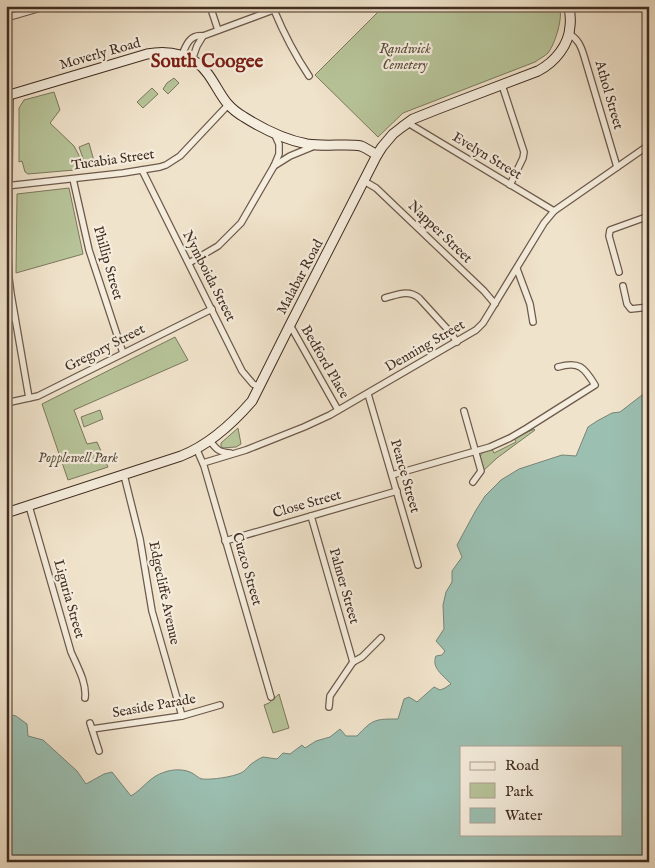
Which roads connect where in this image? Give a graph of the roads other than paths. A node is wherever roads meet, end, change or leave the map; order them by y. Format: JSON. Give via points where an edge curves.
{"nodes":[{"id":1,"x":47,"y":6,"type":"edge"},
{"id":2,"x":210,"y":6,"type":"edge"},
{"id":3,"x":284,"y":6,"type":"edge"},
{"id":4,"x":569,"y":6,"type":"edge"},
{"id":5,"x":39,"y":7,"type":"edge"},
{"id":6,"x":274,"y":10,"type":"junction"},
{"id":7,"x":6,"y":18,"type":"edge"},
{"id":8,"x":218,"y":30,"type":"junction"},
{"id":9,"x":569,"y":34,"type":"junction"},
{"id":10,"x":203,"y":36,"type":"junction"},
{"id":11,"x":182,"y":55,"type":"junction"},
{"id":12,"x":192,"y":60,"type":"junction"},
{"id":13,"x":309,"y":76,"type":"dead end"},
{"id":14,"x":502,"y":85,"type":"junction"},
{"id":15,"x":8,"y":96,"type":"edge"},
{"id":16,"x":228,"y":105,"type":"junction"},
{"id":17,"x":408,"y":123,"type":"junction"},
{"id":18,"x":272,"y":131,"type":"junction"},
{"id":19,"x":318,"y":145,"type":"junction"},
{"id":20,"x":649,"y":145,"type":"edge"},
{"id":21,"x":377,"y":156,"type":"junction"},
{"id":22,"x":274,"y":166,"type":"junction"},
{"id":23,"x":616,"y":167,"type":"junction"},
{"id":24,"x":142,"y":170,"type":"junction"},
{"id":25,"x":73,"y":179,"type":"junction"},
{"id":26,"x":364,"y":181,"type":"junction"},
{"id":27,"x":510,"y":185,"type":"junction"},
{"id":28,"x":8,"y":186,"type":"edge"},
{"id":29,"x":554,"y":211,"type":"junction"},
{"id":30,"x":649,"y":216,"type":"edge"},
{"id":31,"x":188,"y":263,"type":"junction"},
{"id":32,"x":517,"y":269,"type":"junction"},
{"id":33,"x":619,"y":272,"type":"dead end"},
{"id":34,"x":623,"y":286,"type":"dead end"},
{"id":35,"x":385,"y":298,"type":"dead end"},
{"id":36,"x":495,"y":304,"type":"junction"},
{"id":37,"x":649,"y":307,"type":"edge"},
{"id":38,"x":212,"y":309,"type":"junction"},
{"id":39,"x":15,"y":318,"type":"junction"},
{"id":40,"x":6,"y":320,"type":"edge"},
{"id":41,"x":534,"y":322,"type":"dead end"},
{"id":42,"x":290,"y":325,"type":"junction"},
{"id":43,"x":457,"y":342,"type":"junction"},
{"id":44,"x":123,"y":353,"type":"junction"},
{"id":45,"x":558,"y":367,"type":"dead end"},
{"id":46,"x":259,"y":387,"type":"junction"},
{"id":47,"x":368,"y":394,"type":"junction"},
{"id":48,"x":30,"y":398,"type":"junction"},
{"id":49,"x":6,"y":403,"type":"edge"},
{"id":50,"x":338,"y":410,"type":"junction"},
{"id":51,"x":464,"y":411,"type":"dead end"},
{"id":52,"x":210,"y":441,"type":"junction"},
{"id":53,"x":197,"y":450,"type":"junction"},
{"id":54,"x":475,"y":451,"type":"junction"},
{"id":55,"x":235,"y":453,"type":"junction"},
{"id":56,"x":203,"y":463,"type":"junction"},
{"id":57,"x":124,"y":475,"type":"junction"},
{"id":58,"x":392,"y":475,"type":"junction"},
{"id":59,"x":473,"y":482,"type":"dead end"},
{"id":60,"x":397,"y":491,"type":"junction"},
{"id":61,"x":29,"y":506,"type":"junction"},
{"id":62,"x":6,"y":513,"type":"edge"},
{"id":63,"x":311,"y":516,"type":"junction"},
{"id":64,"x":225,"y":541,"type":"junction"},
{"id":65,"x":418,"y":566,"type":"dead end"},
{"id":66,"x":381,"y":638,"type":"dead end"},
{"id":67,"x":353,"y":662,"type":"junction"},
{"id":68,"x":271,"y":697,"type":"dead end"},
{"id":69,"x":85,"y":698,"type":"dead end"},
{"id":70,"x":220,"y":705,"type":"dead end"},
{"id":71,"x":330,"y":707,"type":"dead end"},
{"id":72,"x":182,"y":716,"type":"junction"},
{"id":73,"x":99,"y":751,"type":"dead end"}],
"edges":[{"from":1,"to":5,"type":"street"},
{"from":2,"to":8,"type":"street"},
{"from":3,"to":6,"type":"street"},
{"from":4,"to":9,"type":"main road","name":"Malabar Road"},
{"from":5,"to":7,"type":"street"},
{"from":6,"to":8,"type":"street"},
{"from":6,"to":13,"type":"street"},
{"from":8,"to":10,"type":"street"},
{"from":9,"to":14,"type":"main road","name":"Malabar Road","via":[[560,52],[548,65]]},
{"from":9,"to":23,"type":"street","name":"Athol Street","via":[[578,41],[584,56]]},
{"from":10,"to":11,"type":"street","via":[[191,38]]},
{"from":10,"to":12,"type":"street"},
{"from":11,"to":12,"type":"main road","name":"Moverly Road"},
{"from":11,"to":15,"type":"main road","name":"Moverly Road","via":[[147,54]]},
{"from":12,"to":16,"type":"main road","name":"Moverly Road","via":[[205,70]]},
{"from":14,"to":17,"type":"main road","name":"Malabar Road"},
{"from":14,"to":27,"type":"street","via":[[524,152]]},
{"from":15,"to":28,"type":"street"},
{"from":16,"to":18,"type":"main road","name":"Moverly Road"},
{"from":16,"to":24,"type":"street","name":"Tucabia Street","via":[[180,156],[166,165]]},
{"from":17,"to":21,"type":"main road","name":"Malabar Road","via":[[393,134]]},
{"from":17,"to":27,"type":"street","name":"Evelyn Street"},
{"from":18,"to":19,"type":"main road","name":"Moverly Road","via":[[296,141]]},
{"from":18,"to":22,"type":"street","via":[[279,144]]},
{"from":19,"to":21,"type":"main road","name":"Moverly Road","via":[[360,146]]},
{"from":19,"to":22,"type":"street"},
{"from":20,"to":23,"type":"street","name":"Denning Street"},
{"from":21,"to":26,"type":"main road","name":"Malabar Road"},
{"from":22,"to":31,"type":"street","via":[[241,223],[218,246]]},
{"from":23,"to":29,"type":"street","name":"Denning Street"},
{"from":24,"to":25,"type":"street","name":"Tucabia Street"},
{"from":24,"to":31,"type":"street","name":"Nymboida Street"},
{"from":25,"to":28,"type":"street","name":"Tucabia Street"},
{"from":25,"to":44,"type":"street","name":"Phillip Street","via":[[89,250]]},
{"from":26,"to":36,"type":"street","name":"Napper Street","via":[[376,188]]},
{"from":26,"to":42,"type":"main road","name":"Malabar Road"},
{"from":27,"to":29,"type":"street","name":"Evelyn Street"},
{"from":28,"to":39,"type":"street","via":[[8,278]]},
{"from":29,"to":32,"type":"street","name":"Denning Street"},
{"from":30,"to":33,"type":"street","via":[[610,230]]},
{"from":31,"to":38,"type":"street","name":"Nymboida Street"},
{"from":32,"to":36,"type":"street","name":"Denning Street"},
{"from":32,"to":41,"type":"street"},
{"from":34,"to":37,"type":"street","via":[[631,309]]},
{"from":35,"to":43,"type":"street","via":[[414,294]]},
{"from":36,"to":43,"type":"street","name":"Denning Street","via":[[476,330]]},
{"from":38,"to":44,"type":"street","name":"Gregory Street"},
{"from":38,"to":46,"type":"street","name":"Nymboida Street","via":[[242,371]]},
{"from":39,"to":40,"type":"street"},
{"from":39,"to":48,"type":"street"},
{"from":42,"to":46,"type":"main road","name":"Malabar Road"},
{"from":42,"to":50,"type":"street","name":"Bedford Place"},
{"from":43,"to":47,"type":"street","name":"Denning Street"},
{"from":44,"to":48,"type":"street","name":"Gregory Street"},
{"from":45,"to":54,"type":"street","via":[[569,364],[586,370],[595,385],[510,438]]},
{"from":46,"to":52,"type":"main road","name":"Malabar Road","via":[[245,410]]},
{"from":47,"to":50,"type":"street","name":"Denning Street"},
{"from":47,"to":58,"type":"street","name":"Pearce Street"},
{"from":48,"to":49,"type":"street","name":"Gregory Street"},
{"from":50,"to":55,"type":"street","name":"Denning Street","via":[[304,427]]},
{"from":51,"to":54,"type":"street"},
{"from":52,"to":53,"type":"main road","name":"Malabar Road"},
{"from":52,"to":55,"type":"street","via":[[219,451]]},
{"from":53,"to":56,"type":"street","name":"Cuzco Street"},
{"from":53,"to":57,"type":"main road","name":"Malabar Road"},
{"from":54,"to":58,"type":"street"},
{"from":54,"to":59,"type":"street","via":[[481,471]]},
{"from":55,"to":56,"type":"street","name":"Denning Street"},
{"from":56,"to":64,"type":"street","name":"Cuzco Street"},
{"from":57,"to":61,"type":"main road","name":"Malabar Road"},
{"from":57,"to":72,"type":"street","name":"Edgecliffe Avenue","via":[[140,540],[152,611]]},
{"from":58,"to":60,"type":"street","name":"Pearce Street"},
{"from":60,"to":63,"type":"street","name":"Close Street"},
{"from":60,"to":65,"type":"street","name":"Pearce Street"},
{"from":61,"to":62,"type":"main road","name":"Malabar Road"},
{"from":61,"to":69,"type":"street","name":"Liguria Street","via":[[71,652],[86,692]]},
{"from":63,"to":64,"type":"street","name":"Close Street"},
{"from":63,"to":67,"type":"street","name":"Palmer Street"},
{"from":64,"to":68,"type":"street","name":"Cuzco Street"},
{"from":66,"to":67,"type":"street"},
{"from":67,"to":71,"type":"street","via":[[330,696]]},
{"from":70,"to":72,"type":"street","name":"Seaside Parade"},
{"from":72,"to":73,"type":"street","name":"Seaside Parade","via":[[91,726]]}]}
